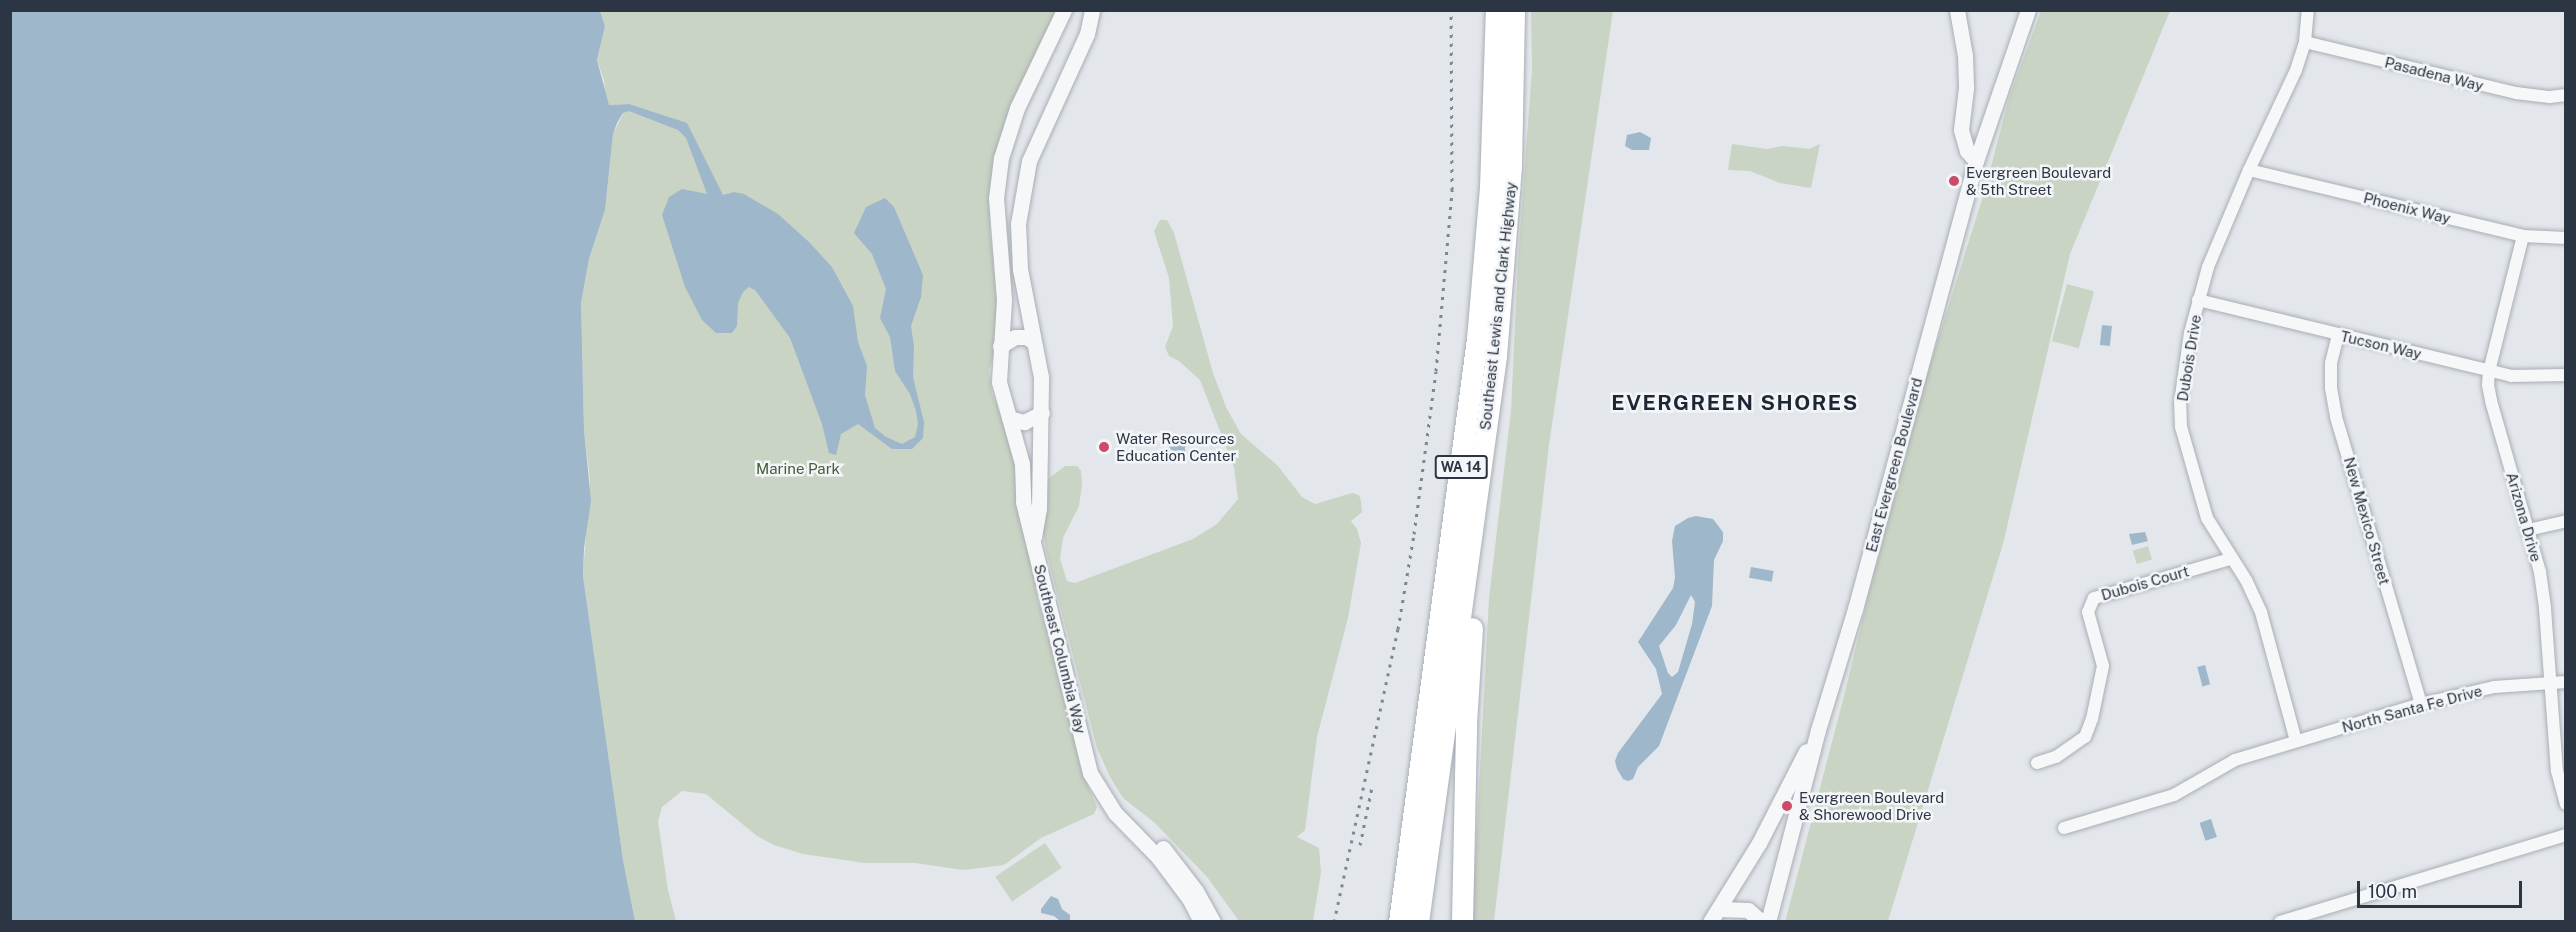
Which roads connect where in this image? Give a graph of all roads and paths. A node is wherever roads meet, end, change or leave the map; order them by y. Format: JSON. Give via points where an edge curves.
{"nodes":[{"id":1,"x":1064,"y":10,"type":"edge"},
{"id":2,"x":1092,"y":10,"type":"edge"},
{"id":3,"x":1496,"y":10,"type":"edge"},
{"id":4,"x":1514,"y":10,"type":"edge"},
{"id":5,"x":1957,"y":10,"type":"edge"},
{"id":6,"x":2028,"y":10,"type":"edge"},
{"id":7,"x":2308,"y":10,"type":"edge"},
{"id":8,"x":2305,"y":42,"type":"junction"},
{"id":9,"x":2565,"y":95,"type":"edge"},
{"id":10,"x":1976,"y":161,"type":"junction"},
{"id":11,"x":2249,"y":170,"type":"junction"},
{"id":12,"x":2523,"y":236,"type":"junction"},
{"id":13,"x":2565,"y":238,"type":"edge"},
{"id":14,"x":2198,"y":300,"type":"junction"},
{"id":15,"x":2338,"y":335,"type":"junction"},
{"id":16,"x":1034,"y":342,"type":"junction"},
{"id":17,"x":1000,"y":346,"type":"junction"},
{"id":18,"x":2489,"y":371,"type":"junction"},
{"id":19,"x":2565,"y":375,"type":"edge"},
{"id":20,"x":1042,"y":413,"type":"junction"},
{"id":21,"x":1009,"y":418,"type":"junction"},
{"id":22,"x":1483,"y":450,"type":"junction"},
{"id":23,"x":2565,"y":521,"type":"edge"},
{"id":24,"x":2529,"y":530,"type":"junction"},
{"id":25,"x":1034,"y":540,"type":"junction"},
{"id":26,"x":2230,"y":559,"type":"junction"},
{"id":27,"x":2565,"y":682,"type":"edge"},
{"id":28,"x":2551,"y":683,"type":"junction"},
{"id":29,"x":2421,"y":704,"type":"junction"},
{"id":30,"x":1818,"y":730,"type":"junction"},
{"id":31,"x":2296,"y":741,"type":"junction"},
{"id":32,"x":1088,"y":758,"type":"junction"},
{"id":33,"x":2037,"y":764,"type":"dead end"},
{"id":34,"x":2565,"y":804,"type":"edge"},
{"id":35,"x":2064,"y":828,"type":"dead end"},
{"id":36,"x":2565,"y":835,"type":"edge"},
{"id":37,"x":1715,"y":915,"type":"edge"},
{"id":38,"x":2303,"y":918,"type":"edge"},
{"id":39,"x":1201,"y":921,"type":"edge"},
{"id":40,"x":1213,"y":921,"type":"edge"},
{"id":41,"x":1399,"y":921,"type":"edge"},
{"id":42,"x":1418,"y":921,"type":"edge"},
{"id":43,"x":1462,"y":921,"type":"edge"},
{"id":44,"x":1762,"y":921,"type":"edge"},
{"id":45,"x":1768,"y":921,"type":"edge"},
{"id":46,"x":2280,"y":921,"type":"edge"}],
"edges":[{"from":1,"to":17,"type":"street","name":"Southeast Columbia Way","via":[[1017,108],[1001,158],[996,198],[1004,300]]},
{"from":2,"to":16,"type":"street","name":"Southeast Columbia Way","via":[[1087,34],[1029,161],[1023,188],[1018,224],[1020,269]]},
{"from":3,"to":41,"type":"highway","name":"Southeast Lewis and Clark Highway","number":"WA 14","via":[[1490,188],[1478,328]]},
{"from":4,"to":22,"type":"highway","name":"Southeast Lewis and Clark Highway","number":"WA 14","via":[[1512,156],[1505,259]]},
{"from":5,"to":10,"type":"street","via":[[1965,56],[1961,130],[1966,151]]},
{"from":6,"to":10,"type":"street","name":"East Evergreen Boulevard"},
{"from":7,"to":8,"type":"street","name":"Dubois Drive"},
{"from":8,"to":9,"type":"street","name":"Pasadena Way","via":[[2516,93]]},
{"from":8,"to":11,"type":"street","name":"Dubois Drive","via":[[2281,106]]},
{"from":10,"to":30,"type":"street","name":"East Evergreen Boulevard"},
{"from":11,"to":12,"type":"street","name":"Phoenix Way"},
{"from":11,"to":14,"type":"street","name":"Dubois Drive"},
{"from":12,"to":13,"type":"street","name":"Phoenix Way"},
{"from":12,"to":18,"type":"street","name":"Arizona Drive"},
{"from":14,"to":15,"type":"street","name":"Tucson Way"},
{"from":14,"to":26,"type":"street","name":"Dubois Drive","via":[[2180,403],[2181,427],[2207,518]]},
{"from":15,"to":18,"type":"street","name":"Tucson Way"},
{"from":15,"to":29,"type":"street","name":"New Mexico Street","via":[[2331,363],[2336,417]]},
{"from":16,"to":17,"type":"street","via":[[1015,337]]},
{"from":16,"to":20,"type":"street","name":"Southeast Columbia Way","via":[[1041,377]]},
{"from":17,"to":21,"type":"street","name":"Southeast Columbia Way","via":[[999,381]]},
{"from":18,"to":19,"type":"street","name":"Tucson Way","via":[[2511,376]]},
{"from":18,"to":24,"type":"street","name":"Arizona Drive","via":[[2491,401]]},
{"from":20,"to":21,"type":"street","via":[[1024,422]]},
{"from":20,"to":25,"type":"street","name":"Southeast Columbia Way","via":[[1039,509]]},
{"from":21,"to":25,"type":"street","name":"Southeast Columbia Way","via":[[1022,464],[1023,502]]},
{"from":22,"to":42,"type":"highway","name":"Southeast Lewis and Clark Highway","number":"WA 14"},
{"from":22,"to":43,"type":"highway","via":[[1466,723]]},
{"from":23,"to":24,"type":"street"},
{"from":24,"to":28,"type":"street","name":"Arizona Drive","via":[[2543,590]]},
{"from":25,"to":32,"type":"street","name":"Southeast Columbia Way"},
{"from":26,"to":31,"type":"street","name":"Dubois Drive","via":[[2246,580],[2261,612]]},
{"from":26,"to":33,"type":"street","name":"Dubois Court","via":[[2094,598],[2088,612],[2103,666],[2085,737],[2056,757]]},
{"from":27,"to":28,"type":"street","name":"North Santa Fe Drive"},
{"from":28,"to":29,"type":"street","name":"North Santa Fe Drive","via":[[2468,692]]},
{"from":28,"to":34,"type":"street","name":"Arizona Drive","via":[[2557,771]]},
{"from":29,"to":31,"type":"street","name":"North Santa Fe Drive"},
{"from":30,"to":37,"type":"street","via":[[1759,843]]},
{"from":30,"to":45,"type":"street","name":"East Evergreen Boulevard"},
{"from":31,"to":35,"type":"street","name":"North Santa Fe Drive","via":[[2235,760],[2174,795]]},
{"from":32,"to":39,"type":"street","name":"Southeast Columbia Way","via":[[1094,781],[1115,813],[1158,857]]},
{"from":32,"to":40,"type":"street","name":"Southeast Columbia Way","via":[[1117,802],[1181,869]]},
{"from":36,"to":38,"type":"street"},
{"from":37,"to":44,"type":"street","via":[[1748,910]]},
{"from":38,"to":46,"type":"street"}]}
